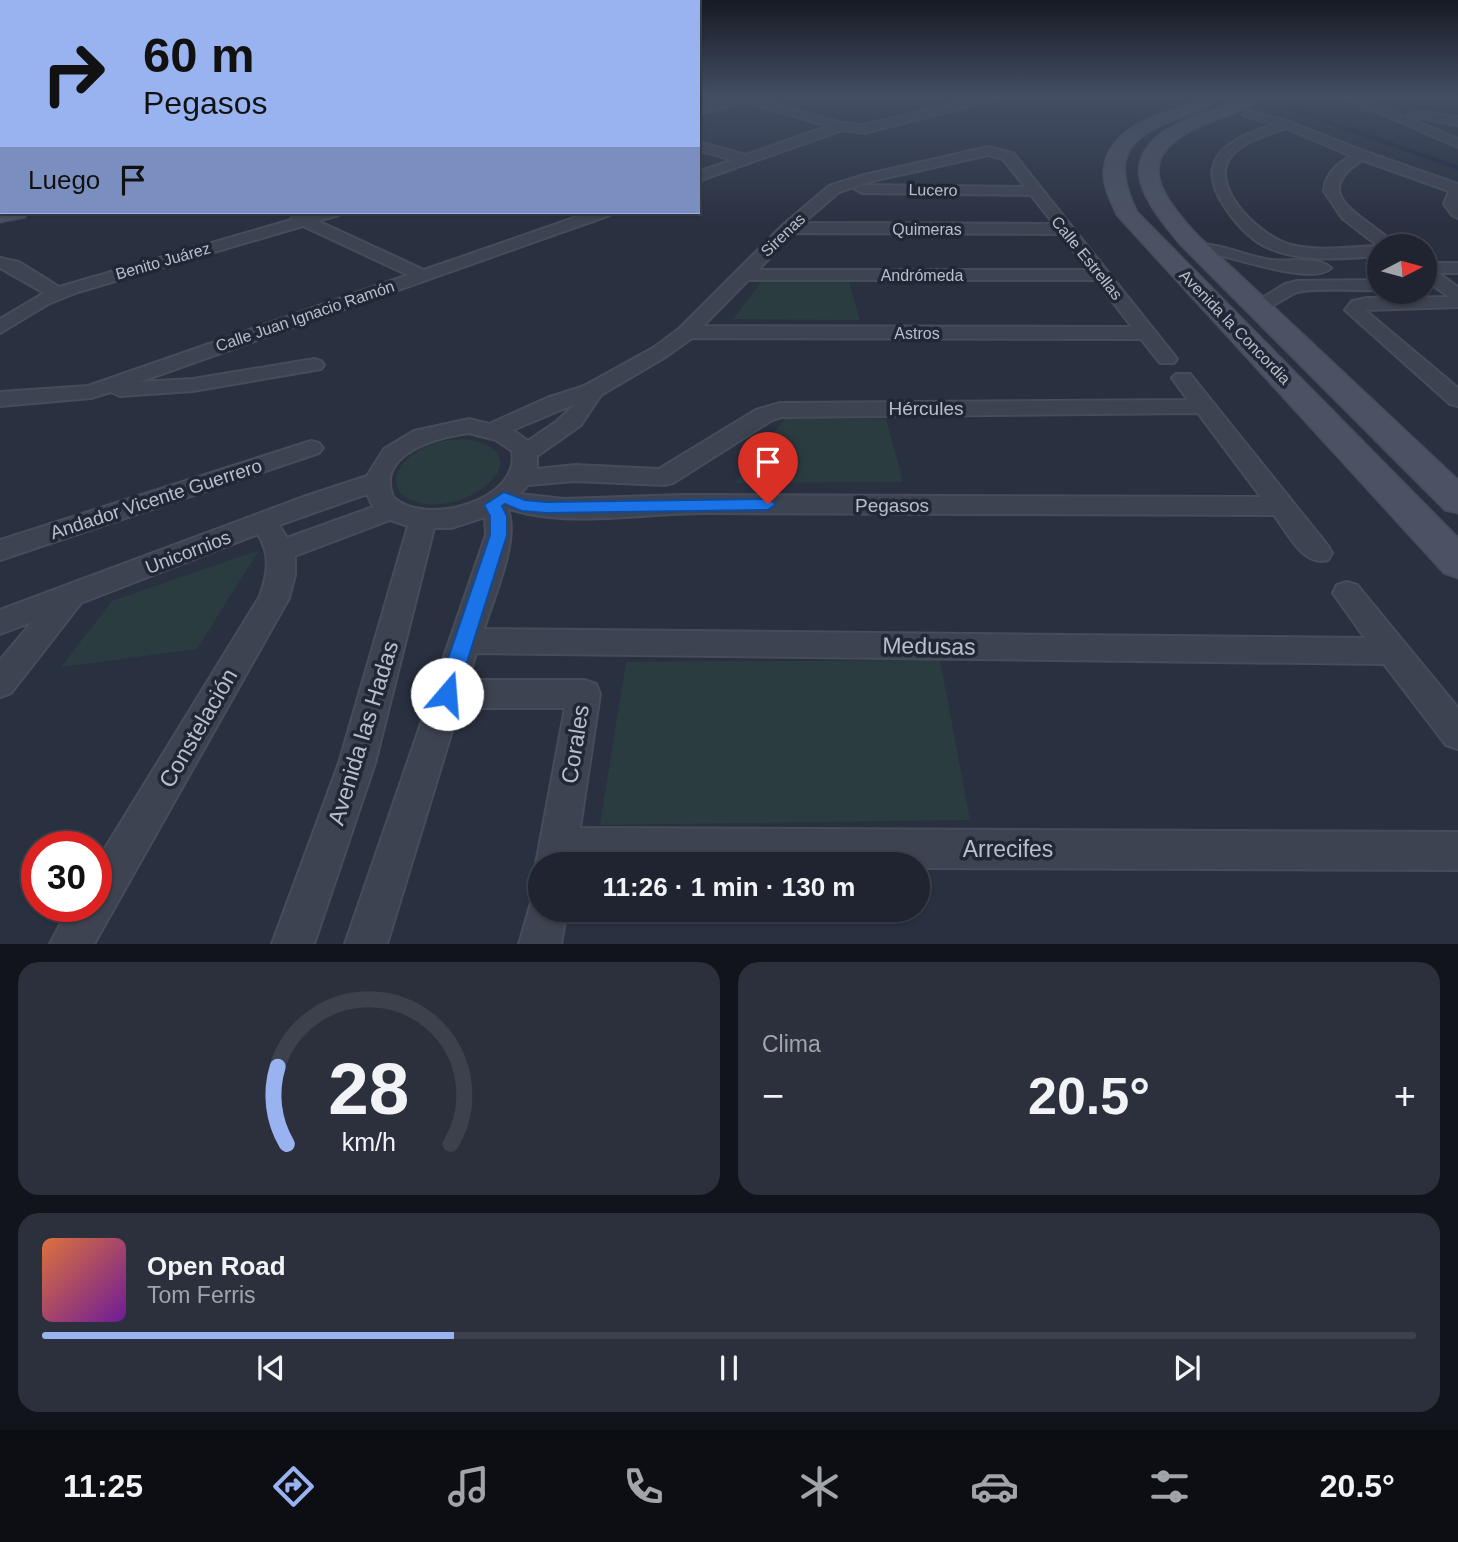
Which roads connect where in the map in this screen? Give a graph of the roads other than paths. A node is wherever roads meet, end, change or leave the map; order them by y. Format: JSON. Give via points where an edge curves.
{"nodes":[{"id":1,"x":800,"y":140,"type":"edge"},
{"id":2,"x":1127,"y":140,"type":"edge"},
{"id":3,"x":1166,"y":140,"type":"edge"},
{"id":4,"x":1247,"y":140,"type":"edge"},
{"id":5,"x":1325,"y":140,"type":"edge"},
{"id":6,"x":700,"y":147,"type":"edge"},
{"id":7,"x":1361,"y":155,"type":"junction"},
{"id":8,"x":1008,"y":156,"type":"joint"},
{"id":9,"x":744,"y":159,"type":"junction"},
{"id":10,"x":700,"y":176,"type":"edge"},
{"id":11,"x":834,"y":189,"type":"junction"},
{"id":12,"x":1458,"y":189,"type":"edge"},
{"id":13,"x":1033,"y":191,"type":"junction"},
{"id":14,"x":1458,"y":213,"type":"edge"},
{"id":15,"x":290,"y":214,"type":"edge"},
{"id":16,"x":326,"y":214,"type":"edge"},
{"id":17,"x":599,"y":214,"type":"edge"},
{"id":18,"x":304,"y":220,"type":"junction"},
{"id":19,"x":789,"y":228,"type":"junction"},
{"id":20,"x":1064,"y":229,"type":"junction"},
{"id":21,"x":1372,"y":234,"type":"edge"},
{"id":22,"x":1160,"y":249,"type":"junction"},
{"id":23,"x":1198,"y":249,"type":"junction"},
{"id":24,"x":0,"y":263,"type":"edge"},
{"id":25,"x":1256,"y":263,"type":"junction"},
{"id":26,"x":1367,"y":266,"type":"edge"},
{"id":27,"x":1329,"y":268,"type":"junction"},
{"id":28,"x":1458,"y":268,"type":"edge"},
{"id":29,"x":1367,"y":269,"type":"edge"},
{"id":30,"x":1437,"y":269,"type":"edge"},
{"id":31,"x":422,"y":275,"type":"junction"},
{"id":32,"x":743,"y":275,"type":"junction"},
{"id":33,"x":1101,"y":275,"type":"junction"},
{"id":34,"x":1367,"y":276,"type":"edge"},
{"id":35,"x":1437,"y":278,"type":"edge"},
{"id":36,"x":1353,"y":285,"type":"junction"},
{"id":37,"x":1289,"y":288,"type":"junction"},
{"id":38,"x":1453,"y":288,"type":"edge"},
{"id":39,"x":57,"y":293,"type":"junction"},
{"id":40,"x":1458,"y":302,"type":"edge"},
{"id":41,"x":1213,"y":303,"type":"junction"},
{"id":42,"x":1255,"y":303,"type":"junction"},
{"id":43,"x":0,"y":327,"type":"edge"},
{"id":44,"x":687,"y":332,"type":"junction"},
{"id":45,"x":1147,"y":333,"type":"junction"},
{"id":46,"x":1167,"y":359,"type":"dead end"},
{"id":47,"x":314,"y":365,"type":"dead end"},
{"id":48,"x":1184,"y":378,"type":"dead end"},
{"id":49,"x":592,"y":391,"type":"junction"},
{"id":50,"x":91,"y":392,"type":"junction"},
{"id":51,"x":0,"y":399,"type":"edge"},
{"id":52,"x":1458,"y":399,"type":"edge"},
{"id":53,"x":1206,"y":406,"type":"junction"},
{"id":54,"x":497,"y":429,"type":"junction"},
{"id":55,"x":311,"y":448,"type":"dead end"},
{"id":56,"x":525,"y":453,"type":"junction"},
{"id":57,"x":664,"y":477,"type":"junction"},
{"id":58,"x":522,"y":478,"type":"junction"},
{"id":59,"x":376,"y":482,"type":"junction"},
{"id":60,"x":498,"y":501,"type":"junction"},
{"id":61,"x":1458,"y":501,"type":"edge"},
{"id":62,"x":659,"y":504,"type":"junction"},
{"id":63,"x":1283,"y":506,"type":"junction"},
{"id":64,"x":390,"y":510,"type":"junction"},
{"id":65,"x":423,"y":520,"type":"junction"},
{"id":66,"x":273,"y":537,"type":"junction"},
{"id":67,"x":0,"y":550,"type":"edge"},
{"id":68,"x":1318,"y":553,"type":"dead end"},
{"id":69,"x":1458,"y":563,"type":"edge"},
{"id":70,"x":1348,"y":593,"type":"dead end"},
{"id":71,"x":70,"y":597,"type":"junction"},
{"id":72,"x":0,"y":622,"type":"edge"},
{"id":73,"x":464,"y":641,"type":"junction"},
{"id":74,"x":1394,"y":651,"type":"junction"},
{"id":75,"x":0,"y":683,"type":"edge"},
{"id":76,"x":447,"y":694,"type":"junction"},
{"id":77,"x":1458,"y":734,"type":"edge"},
{"id":78,"x":1458,"y":851,"type":"edge"},
{"id":79,"x":557,"y":852,"type":"edge"},
{"id":80,"x":930,"y":854,"type":"edge"},
{"id":81,"x":112,"y":874,"type":"edge"},
{"id":82,"x":83,"y":922,"type":"edge"},
{"id":83,"x":544,"y":922,"type":"edge"},
{"id":84,"x":71,"y":943,"type":"edge"},
{"id":85,"x":293,"y":943,"type":"edge"},
{"id":86,"x":366,"y":943,"type":"edge"},
{"id":87,"x":540,"y":943,"type":"edge"}],
"edges":[{"from":1,"to":9,"type":"street"},
{"from":2,"to":22,"type":"main road","name":"Avenida la Concordia","via":[[1113,161],[1116,195]]},
{"from":3,"to":23,"type":"main road","name":"Avenida la Concordia","via":[[1152,154],[1146,173],[1149,186]]},
{"from":4,"to":26,"type":"street","via":[[1226,153],[1217,178],[1225,200],[1245,223],[1278,247]]},
{"from":5,"to":7,"type":"street"},
{"from":6,"to":9,"type":"street"},
{"from":7,"to":12,"type":"street"},
{"from":7,"to":21,"type":"street","via":[[1334,172],[1329,183],[1331,197]]},
{"from":8,"to":11,"type":"street","name":"Sirenas","via":[[979,152]]},
{"from":8,"to":13,"type":"street","name":"Calle Estrellas"},
{"from":9,"to":10,"type":"street"},
{"from":11,"to":13,"type":"street","name":"Lucero"},
{"from":11,"to":19,"type":"street","name":"Sirenas"},
{"from":12,"to":14,"type":"street","via":[[1450,198]]},
{"from":13,"to":20,"type":"street","name":"Calle Estrellas"},
{"from":15,"to":18,"type":"street"},
{"from":16,"to":18,"type":"street","name":"Benito Juárez"},
{"from":17,"to":31,"type":"street","name":"Calle Juan Ignacio Ramón"},
{"from":18,"to":31,"type":"street"},
{"from":18,"to":39,"type":"street","name":"Benito Juárez"},
{"from":19,"to":20,"type":"street","name":"Quimeras"},
{"from":19,"to":32,"type":"street","name":"Sirenas"},
{"from":20,"to":33,"type":"street","name":"Calle Estrellas"},
{"from":22,"to":23,"type":"main road"},
{"from":22,"to":41,"type":"main road","name":"Avenida la Concordia"},
{"from":23,"to":25,"type":"street","via":[[1213,249]]},
{"from":23,"to":42,"type":"main road","name":"Avenida la Concordia"},
{"from":24,"to":39,"type":"street"},
{"from":25,"to":27,"type":"street"},
{"from":25,"to":37,"type":"street"},
{"from":27,"to":29,"type":"street"},
{"from":27,"to":36,"type":"street"},
{"from":28,"to":30,"type":"street"},
{"from":31,"to":50,"type":"street","name":"Calle Juan Ignacio Ramón"},
{"from":32,"to":33,"type":"street","name":"Andrómeda"},
{"from":32,"to":44,"type":"street","name":"Sirenas"},
{"from":33,"to":45,"type":"street","name":"Calle Estrellas"},
{"from":34,"to":36,"type":"street"},
{"from":35,"to":38,"type":"street"},
{"from":36,"to":37,"type":"street"},
{"from":37,"to":42,"type":"street","via":[[1271,303]]},
{"from":39,"to":43,"type":"street","name":"Benito Juárez"},
{"from":40,"to":52,"type":"street","via":[[1367,303],[1354,310]]},
{"from":41,"to":42,"type":"main road"},
{"from":41,"to":69,"type":"main road","name":"Avenida la Concordia"},
{"from":42,"to":61,"type":"main road","name":"Avenida la Concordia"},
{"from":44,"to":45,"type":"street","name":"Astros"},
{"from":44,"to":49,"type":"street","name":"Sirenas"},
{"from":45,"to":46,"type":"street","name":"Calle Estrellas"},
{"from":47,"to":50,"type":"street","via":[[193,385]]},
{"from":48,"to":53,"type":"street"},
{"from":49,"to":54,"type":"street","name":"Sirenas"},
{"from":49,"to":56,"type":"street","name":"Sirenas","via":[[569,425]]},
{"from":50,"to":51,"type":"street","name":"Calle Juan Ignacio Ramón"},
{"from":53,"to":57,"type":"street","name":"Hércules","via":[[780,410],[764,415]]},
{"from":53,"to":63,"type":"street"},
{"from":54,"to":56,"type":"street","via":[[516,439]]},
{"from":54,"to":59,"type":"street","via":[[437,430],[407,443],[385,461]]},
{"from":55,"to":67,"type":"street","name":"Andador Vicente Guerrero"},
{"from":56,"to":58,"type":"street"},
{"from":57,"to":58,"type":"street","via":[[575,472]]},
{"from":57,"to":62,"type":"street"},
{"from":58,"to":60,"type":"street"},
{"from":59,"to":64,"type":"street","via":[[378,497]]},
{"from":59,"to":66,"type":"street","name":"Unicornios"},
{"from":60,"to":62,"type":"street","name":"Pegasos","via":[[534,507]]},
{"from":60,"to":65,"type":"street","via":[[471,514]]},
{"from":60,"to":73,"type":"street","via":[[499,535]]},
{"from":62,"to":63,"type":"street","name":"Pegasos"},
{"from":63,"to":68,"type":"street"},
{"from":64,"to":65,"type":"street"},
{"from":64,"to":66,"type":"street"},
{"from":65,"to":85,"type":"street","name":"Avenida las Hadas","via":[[357,763]]},
{"from":66,"to":71,"type":"street","name":"Unicornios"},
{"from":66,"to":81,"type":"street","name":"Constelación","via":[[285,568],[274,598]]},
{"from":70,"to":74,"type":"street"},
{"from":71,"to":72,"type":"street","name":"Unicornios"},
{"from":71,"to":75,"type":"street"},
{"from":73,"to":74,"type":"street","name":"Medusas"},
{"from":73,"to":76,"type":"street"},
{"from":74,"to":77,"type":"street"},
{"from":76,"to":79,"type":"street","name":"Corales","via":[[584,694]]},
{"from":76,"to":86,"type":"street"},
{"from":78,"to":80,"type":"street","name":"Arrecifes"},
{"from":82,"to":84,"type":"street"},
{"from":83,"to":87,"type":"street"}]}
